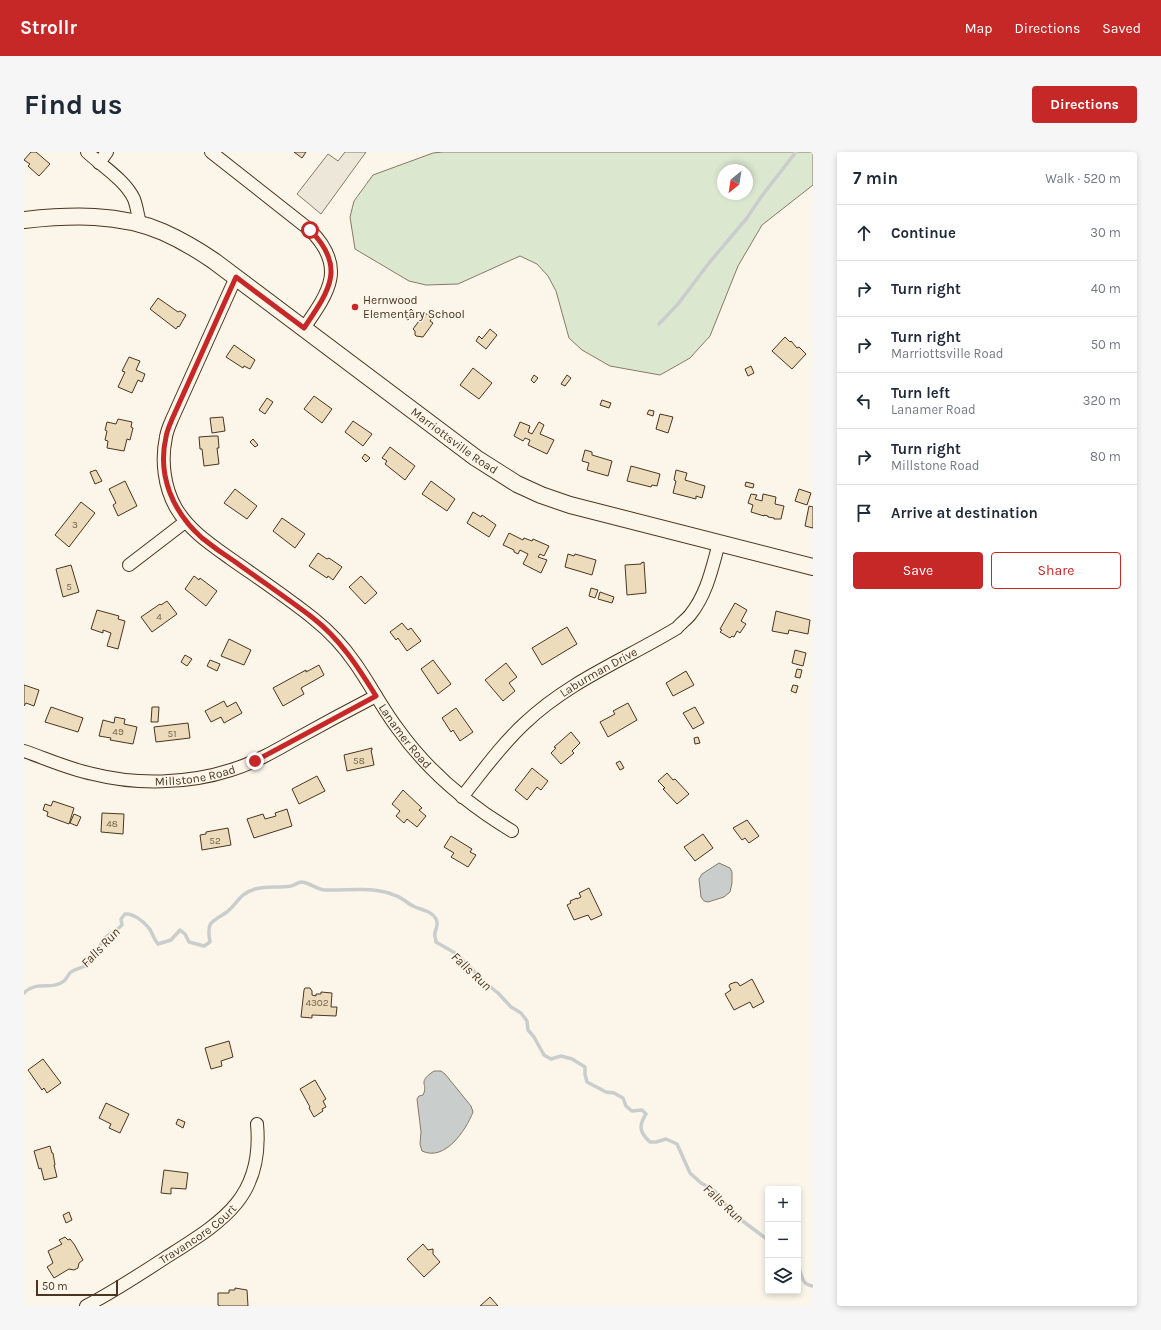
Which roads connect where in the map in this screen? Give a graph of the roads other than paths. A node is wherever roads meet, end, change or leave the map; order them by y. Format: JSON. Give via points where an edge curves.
{"nodes":[{"id":1,"x":87,"y":152,"type":"edge"},
{"id":2,"x":107,"y":152,"type":"edge"},
{"id":3,"x":211,"y":152,"type":"edge"},
{"id":4,"x":99,"y":163,"type":"junction"},
{"id":5,"x":24,"y":220,"type":"edge"},
{"id":6,"x":140,"y":224,"type":"junction"},
{"id":7,"x":236,"y":277,"type":"junction"},
{"id":8,"x":304,"y":328,"type":"junction"},
{"id":9,"x":185,"y":522,"type":"junction"},
{"id":10,"x":719,"y":543,"type":"junction"},
{"id":11,"x":129,"y":565,"type":"dead end"},
{"id":12,"x":813,"y":567,"type":"edge"},
{"id":13,"x":376,"y":696,"type":"junction"},
{"id":14,"x":24,"y":751,"type":"edge"},
{"id":15,"x":462,"y":797,"type":"junction"},
{"id":16,"x":512,"y":831,"type":"dead end"},
{"id":17,"x":257,"y":1124,"type":"dead end"},
{"id":18,"x":86,"y":1306,"type":"edge"}],
"edges":[{"from":1,"to":4,"type":"street"},
{"from":2,"to":4,"type":"street"},
{"from":3,"to":8,"type":"street","via":[[310,230],[325,247],[331,266],[330,282],[325,296]]},
{"from":4,"to":6,"type":"street","via":[[129,191],[137,208]]},
{"from":5,"to":6,"type":"main road","name":"Marriottsville Road","via":[[93,217]]},
{"from":6,"to":7,"type":"main road","name":"Marriottsville Road","via":[[164,232],[188,245]]},
{"from":7,"to":8,"type":"main road","name":"Marriottsville Road"},
{"from":7,"to":9,"type":"street","name":"Lanamer Road","via":[[166,437],[164,455],[168,490]]},
{"from":8,"to":10,"type":"main road","name":"Marriottsville Road","via":[[476,458],[517,484],[575,506]]},
{"from":9,"to":11,"type":"street"},
{"from":9,"to":13,"type":"street","name":"Lanamer Road","via":[[202,538],[314,619],[355,662]]},
{"from":10,"to":12,"type":"main road","name":"Marriottsville Road"},
{"from":10,"to":15,"type":"street","name":"Laburman Drive","via":[[708,584],[690,615],[677,628],[583,679],[544,706],[503,745]]},
{"from":13,"to":14,"type":"street","name":"Millstone Road","via":[[255,761],[230,771],[174,781],[148,782],[93,774]]},
{"from":13,"to":15,"type":"street","name":"Lanamer Road","via":[[417,754]]},
{"from":15,"to":16,"type":"street","name":"Lanamer Road"},
{"from":17,"to":18,"type":"street","name":"Travancore Court","via":[[257,1156],[252,1172],[246,1189],[228,1213],[199,1236]]}]}
